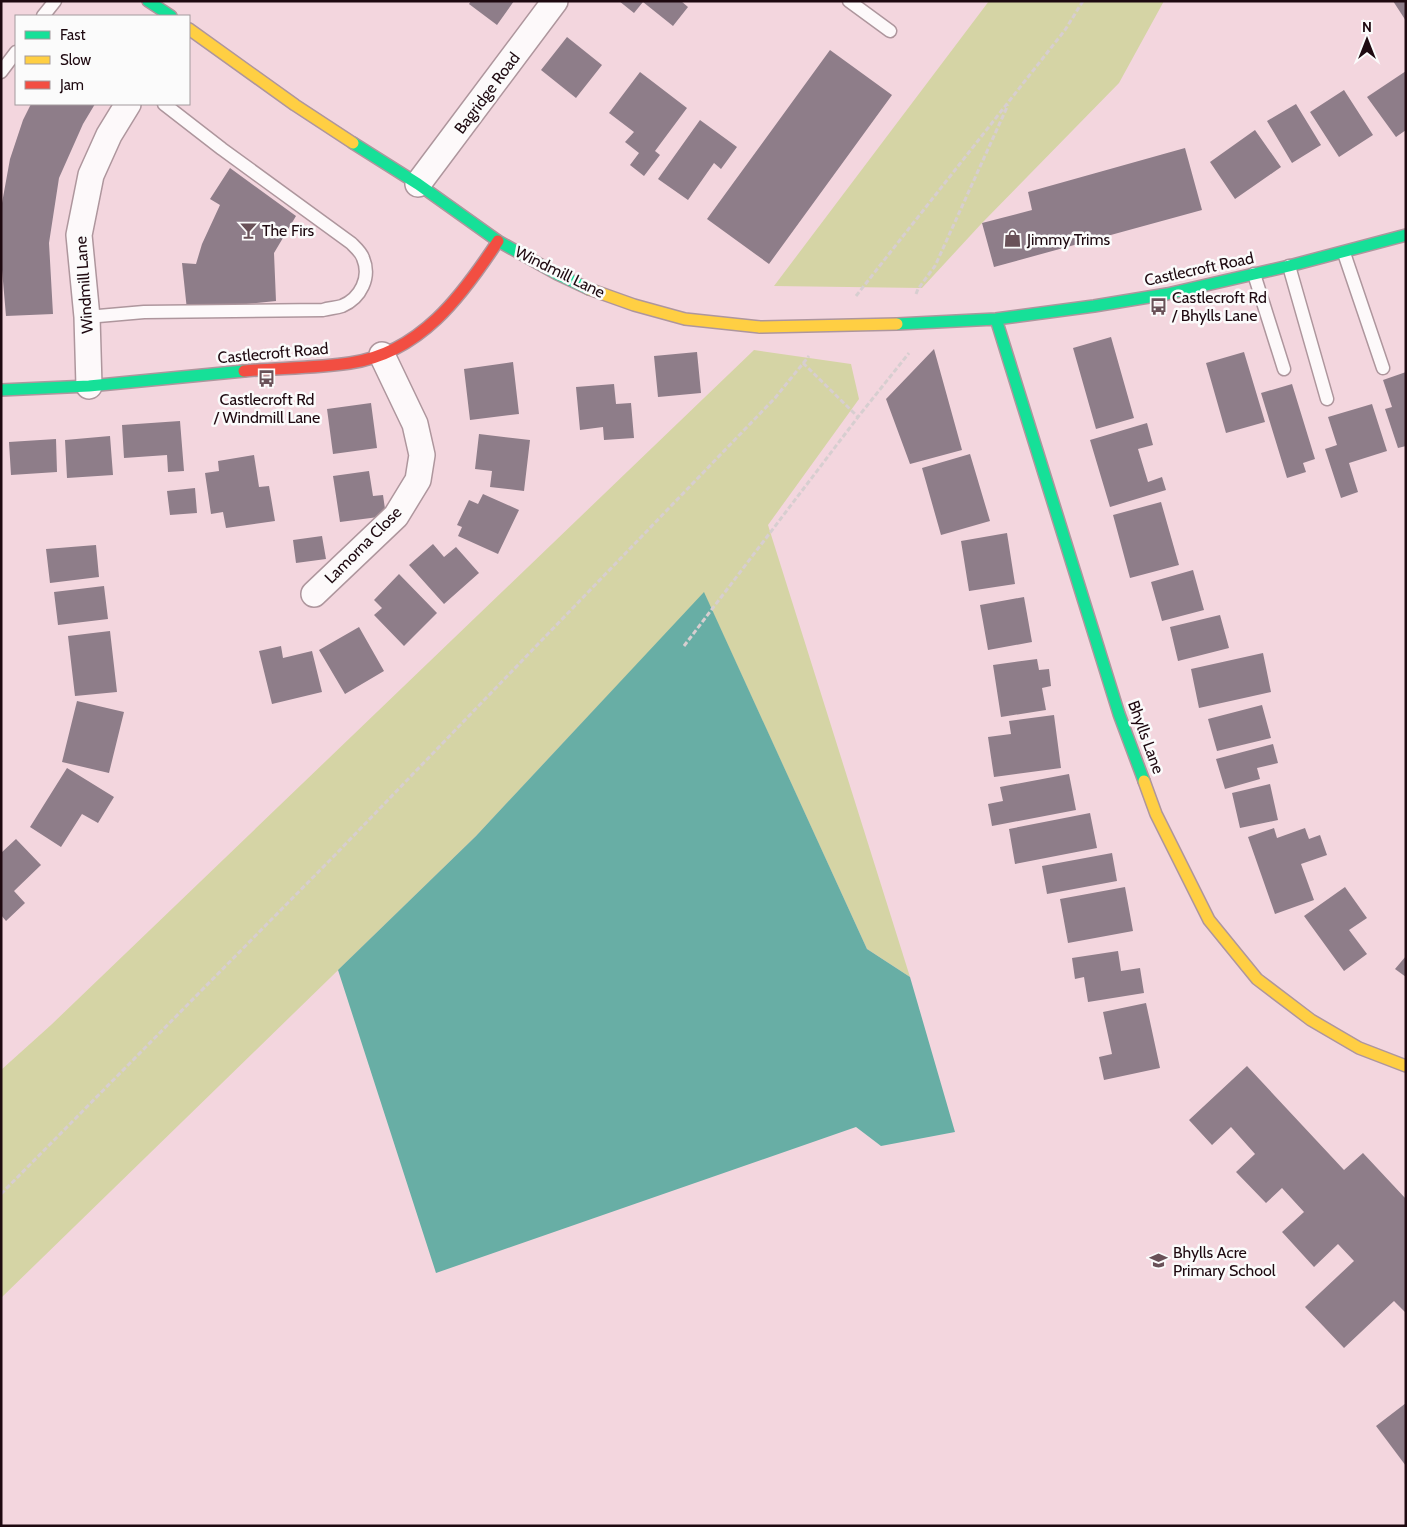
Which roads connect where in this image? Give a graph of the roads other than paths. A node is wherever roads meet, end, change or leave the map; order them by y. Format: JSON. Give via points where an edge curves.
{"nodes":[{"id":1,"x":55,"y":1,"type":"edge"},
{"id":2,"x":148,"y":1,"type":"edge"},
{"id":3,"x":555,"y":1,"type":"edge"},
{"id":4,"x":849,"y":1,"type":"edge"},
{"id":5,"x":44,"y":15,"type":"edge"},
{"id":6,"x":169,"y":15,"type":"edge"},
{"id":7,"x":190,"y":30,"type":"edge"},
{"id":8,"x":890,"y":31,"type":"dead end"},
{"id":9,"x":15,"y":53,"type":"edge"},
{"id":10,"x":1,"y":72,"type":"edge"},
{"id":11,"x":127,"y":105,"type":"edge"},
{"id":12,"x":165,"y":105,"type":"edge"},
{"id":13,"x":418,"y":184,"type":"junction"},
{"id":14,"x":1405,"y":240,"type":"edge"},
{"id":15,"x":498,"y":241,"type":"junction"},
{"id":16,"x":1344,"y":252,"type":"junction"},
{"id":17,"x":1289,"y":266,"type":"junction"},
{"id":18,"x":1254,"y":274,"type":"junction"},
{"id":19,"x":87,"y":317,"type":"junction"},
{"id":20,"x":996,"y":319,"type":"junction"},
{"id":21,"x":382,"y":355,"type":"junction"},
{"id":22,"x":1383,"y":368,"type":"dead end"},
{"id":23,"x":1284,"y":369,"type":"dead end"},
{"id":24,"x":89,"y":386,"type":"junction"},
{"id":25,"x":1,"y":390,"type":"edge"},
{"id":26,"x":1327,"y":400,"type":"dead end"},
{"id":27,"x":314,"y":594,"type":"dead end"},
{"id":28,"x":1406,"y":1066,"type":"edge"}],
"edges":[{"from":1,"to":5,"type":"lane"},
{"from":2,"to":6,"type":"street"},
{"from":3,"to":13,"type":"street","name":"Bagridge Road"},
{"from":4,"to":8,"type":"lane"},
{"from":7,"to":13,"type":"street","name":"Windmill Lane","via":[[296,105]]},
{"from":9,"to":10,"type":"lane"},
{"from":11,"to":19,"type":"street","name":"Windmill Lane","via":[[91,174],[79,235]]},
{"from":12,"to":19,"type":"lane","via":[[351,243],[363,256],[367,269],[364,284],[356,297],[342,306],[323,310],[144,312]]},
{"from":13,"to":15,"type":"street","name":"Windmill Lane"},
{"from":14,"to":16,"type":"street","name":"Castlecroft Road"},
{"from":15,"to":20,"type":"street","name":"Windmill Lane","bridge":true,"via":[[580,285],[685,319],[760,326]]},
{"from":15,"to":21,"type":"street","name":"Castlecroft Road","via":[[475,276],[438,319],[409,342]]},
{"from":16,"to":17,"type":"street","name":"Castlecroft Road"},
{"from":16,"to":22,"type":"lane"},
{"from":17,"to":18,"type":"street","name":"Castlecroft Road"},
{"from":17,"to":26,"type":"lane"},
{"from":18,"to":20,"type":"street","name":"Castlecroft Road","via":[[1167,294]]},
{"from":18,"to":23,"type":"lane"},
{"from":19,"to":24,"type":"street","name":"Windmill Lane"},
{"from":20,"to":28,"type":"street","name":"Bhylls Lane","via":[[1120,714],[1156,814],[1209,920],[1258,979],[1311,1020],[1359,1048]]},
{"from":21,"to":24,"type":"street","name":"Castlecroft Road","via":[[351,363]]},
{"from":21,"to":27,"type":"street","name":"Lamorna Close","via":[[415,424],[422,454],[418,480],[396,516]]},
{"from":24,"to":25,"type":"street","name":"Castlecroft Road"}]}
